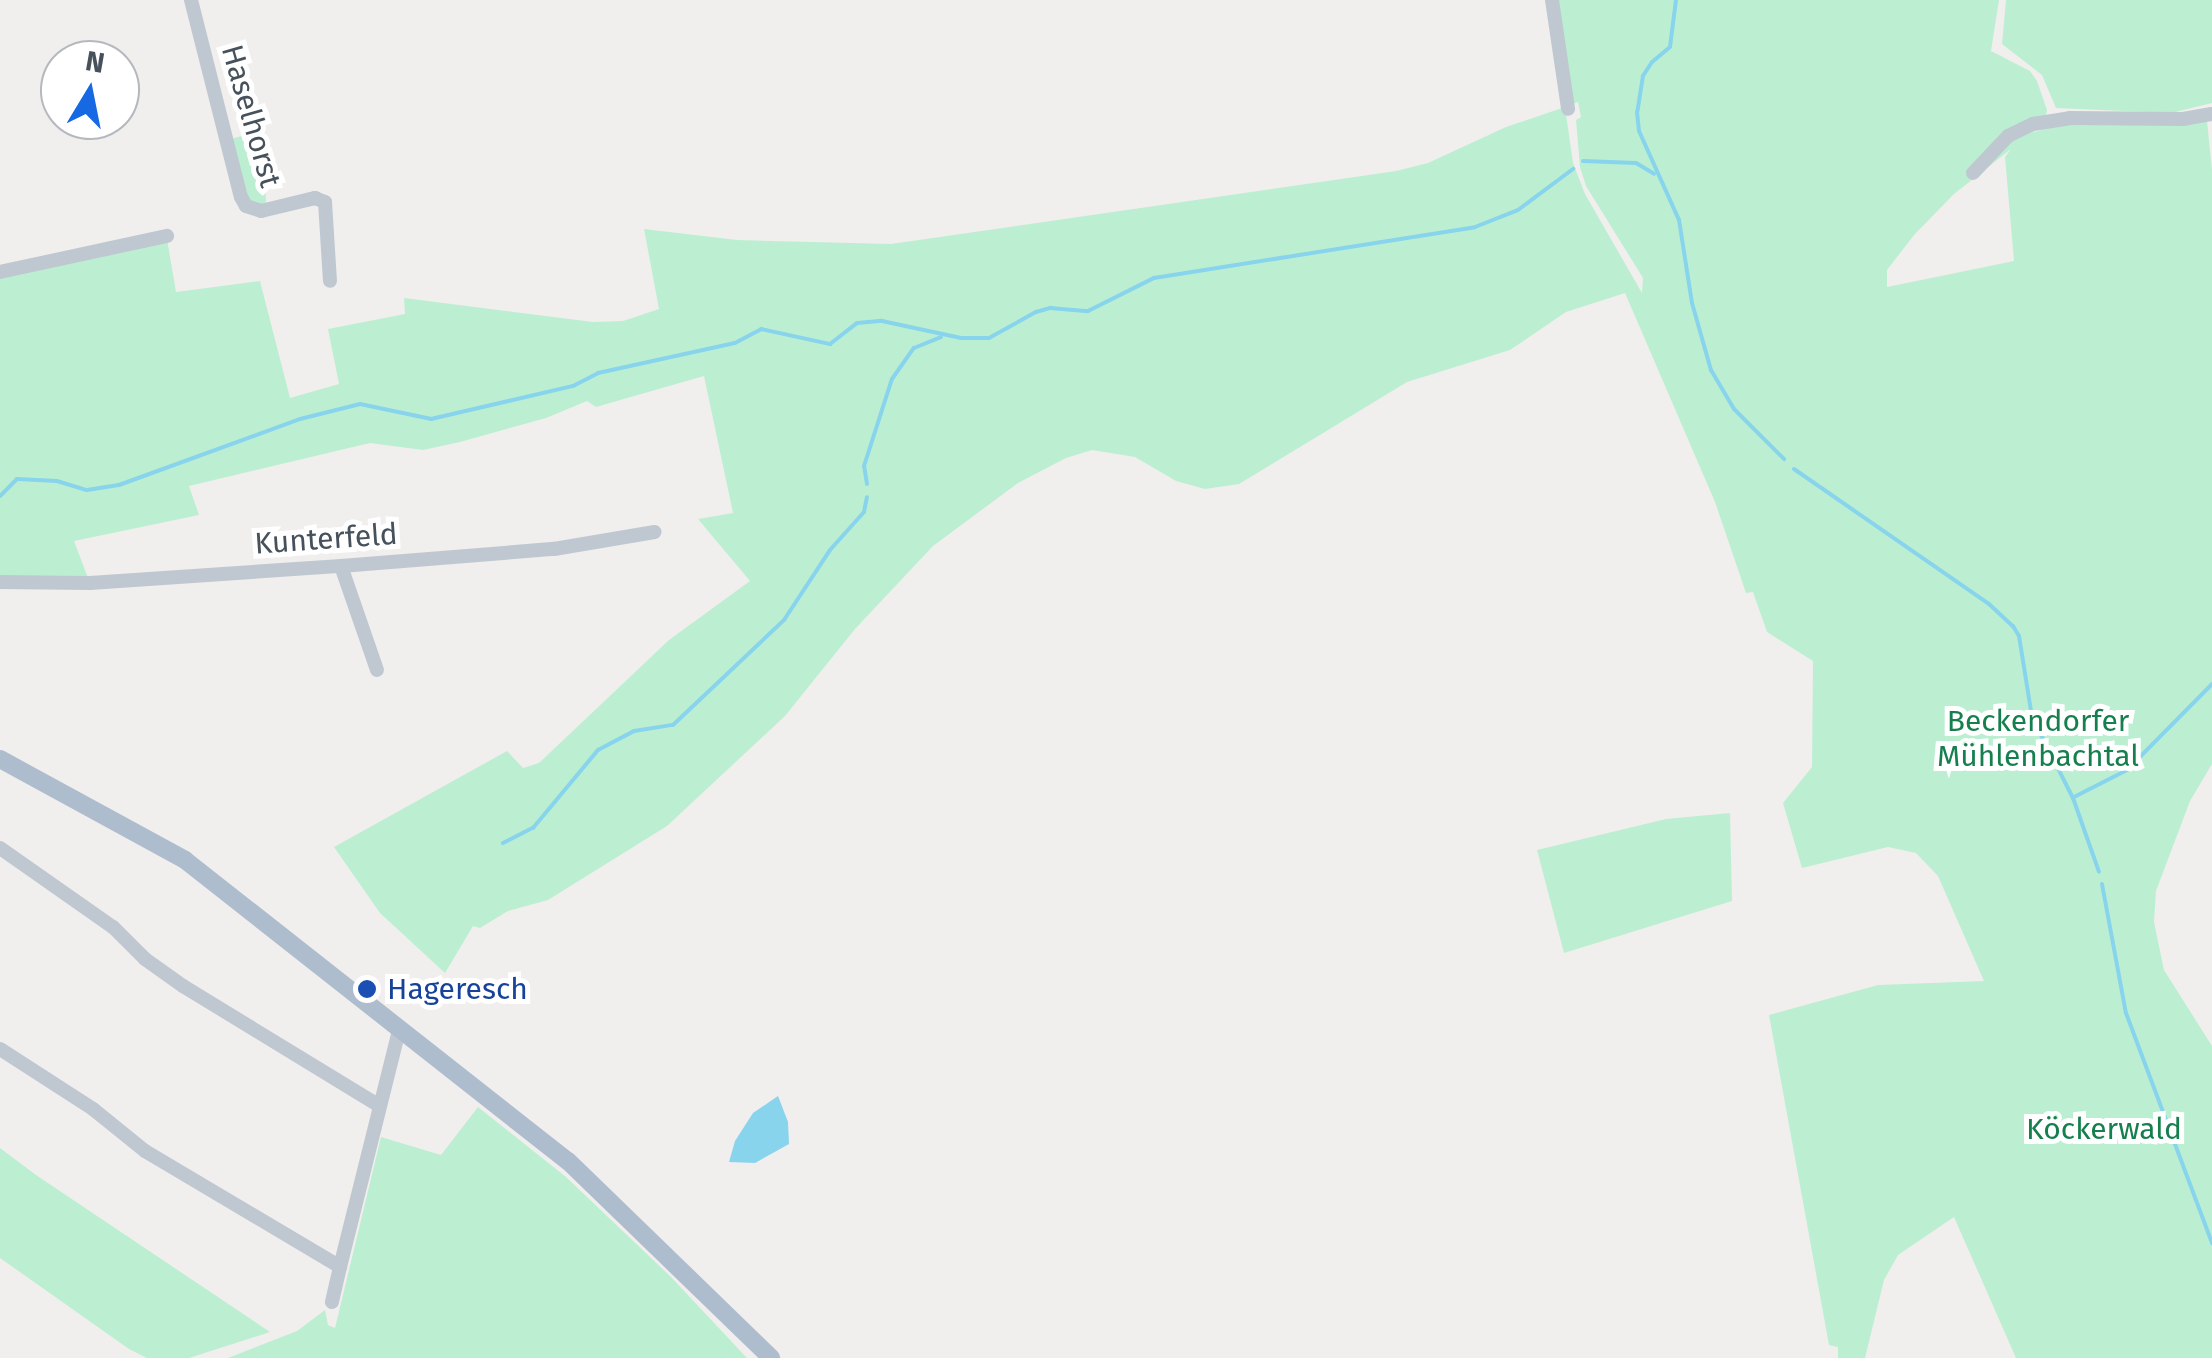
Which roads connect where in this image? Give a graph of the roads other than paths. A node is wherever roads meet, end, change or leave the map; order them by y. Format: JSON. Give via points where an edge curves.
{"nodes":[{"id":1,"x":191,"y":0,"type":"edge"},
{"id":2,"x":1552,"y":0,"type":"edge"},
{"id":3,"x":1568,"y":109,"type":"dead end"},
{"id":4,"x":2212,"y":114,"type":"edge"},
{"id":5,"x":1974,"y":174,"type":"dead end"},
{"id":6,"x":167,"y":236,"type":"dead end"},
{"id":7,"x":0,"y":272,"type":"edge"},
{"id":8,"x":330,"y":280,"type":"dead end"},
{"id":9,"x":655,"y":532,"type":"dead end"},
{"id":10,"x":341,"y":566,"type":"junction"},
{"id":11,"x":0,"y":582,"type":"edge"},
{"id":12,"x":376,"y":670,"type":"dead end"},
{"id":13,"x":0,"y":758,"type":"edge"},
{"id":14,"x":0,"y":848,"type":"edge"},
{"id":15,"x":400,"y":1027,"type":"junction"},
{"id":16,"x":0,"y":1049,"type":"edge"},
{"id":17,"x":378,"y":1106,"type":"junction"},
{"id":18,"x":340,"y":1267,"type":"junction"},
{"id":19,"x":332,"y":1302,"type":"dead end"},
{"id":20,"x":771,"y":1358,"type":"edge"}],
"edges":[{"from":1,"to":8,"type":"street","name":"Haselhorst","via":[[241,197],[253,211],[315,198],[325,202]]},
{"from":2,"to":3,"type":"street"},
{"from":4,"to":5,"type":"street","via":[[2033,124],[2008,136]]},
{"from":6,"to":7,"type":"street"},
{"from":9,"to":10,"type":"street","name":"Kunterfeld","via":[[554,550]]},
{"from":10,"to":11,"type":"street","name":"Kunterfeld","via":[[90,583]]},
{"from":10,"to":12,"type":"street"},
{"from":13,"to":15,"type":"main road","via":[[185,860]]},
{"from":14,"to":17,"type":"street","via":[[183,986]]},
{"from":15,"to":17,"type":"street"},
{"from":15,"to":20,"type":"main road","via":[[568,1161]]},
{"from":16,"to":18,"type":"street","via":[[145,1152]]},
{"from":17,"to":18,"type":"street"},
{"from":18,"to":19,"type":"street"}]}
